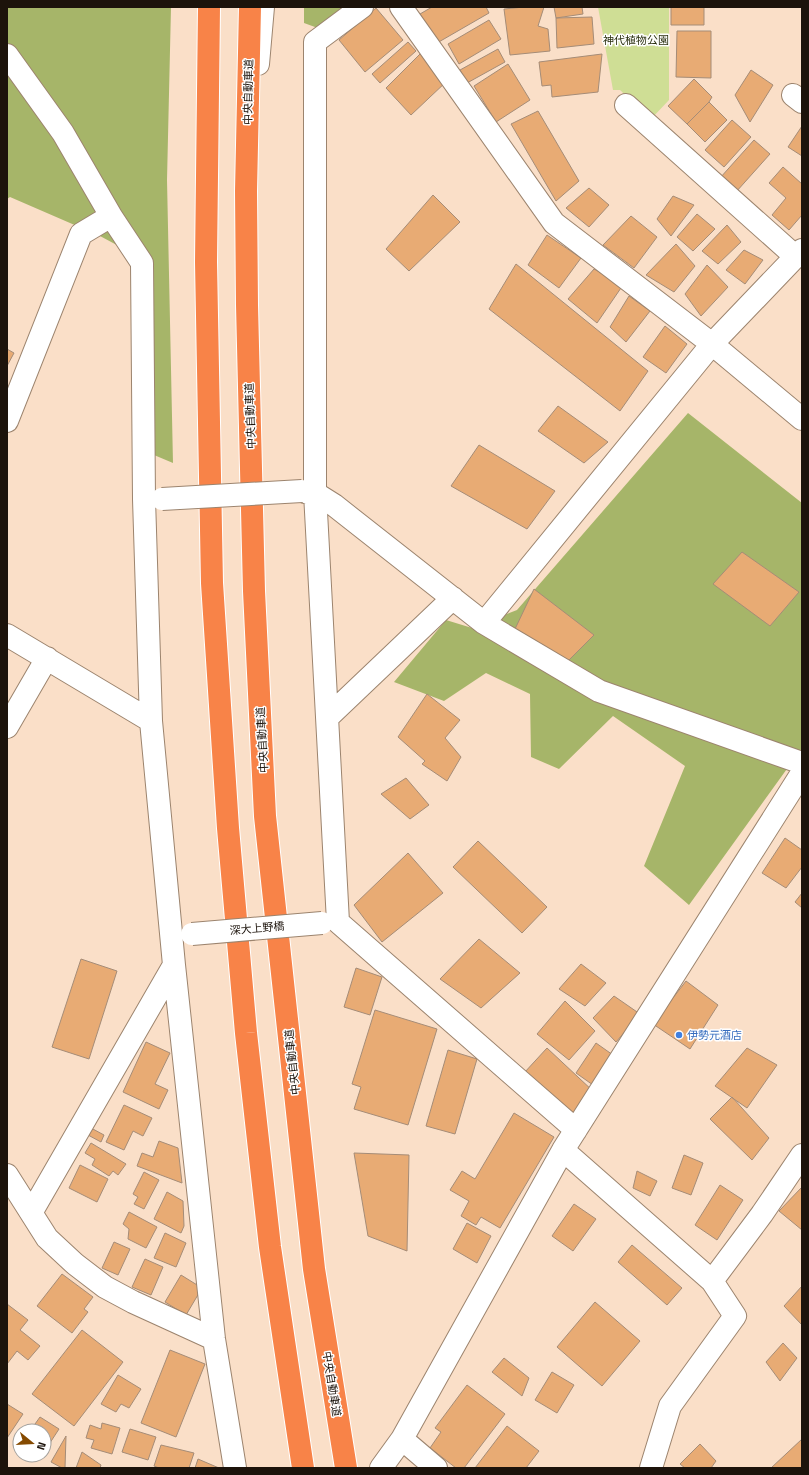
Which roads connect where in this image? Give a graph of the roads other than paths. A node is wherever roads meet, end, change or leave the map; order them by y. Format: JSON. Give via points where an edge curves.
{"nodes":[{"id":1,"x":210,"y":7,"type":"edge"},
{"id":2,"x":250,"y":7,"type":"edge"},
{"id":3,"x":263,"y":7,"type":"edge"},
{"id":4,"x":362,"y":7,"type":"edge"},
{"id":5,"x":401,"y":7,"type":"edge"},
{"id":6,"x":7,"y":55,"type":"edge"},
{"id":7,"x":626,"y":106,"type":"dead end"},
{"id":8,"x":246,"y":191,"type":"junction"},
{"id":9,"x":111,"y":216,"type":"junction"},
{"id":10,"x":799,"y":253,"type":"edge"},
{"id":11,"x":712,"y":344,"type":"junction"},
{"id":12,"x":9,"y":414,"type":"edge"},
{"id":13,"x":802,"y":419,"type":"edge"},
{"id":14,"x":308,"y":492,"type":"junction"},
{"id":15,"x":153,"y":499,"type":"junction"},
{"id":16,"x":452,"y":598,"type":"junction"},
{"id":17,"x":484,"y":623,"type":"junction"},
{"id":18,"x":7,"y":635,"type":"edge"},
{"id":19,"x":47,"y":658,"type":"junction"},
{"id":20,"x":328,"y":717,"type":"junction"},
{"id":21,"x":151,"y":721,"type":"junction"},
{"id":22,"x":7,"y":727,"type":"edge"},
{"id":23,"x":802,"y":763,"type":"edge"},
{"id":24,"x":802,"y":773,"type":"edge"},
{"id":25,"x":330,"y":922,"type":"junction"},
{"id":26,"x":182,"y":934,"type":"junction"},
{"id":27,"x":174,"y":965,"type":"junction"},
{"id":28,"x":576,"y":1130,"type":"junction"},
{"id":29,"x":563,"y":1150,"type":"junction"},
{"id":30,"x":802,"y":1155,"type":"edge"},
{"id":31,"x":7,"y":1175,"type":"edge"},
{"id":32,"x":31,"y":1213,"type":"junction"},
{"id":33,"x":712,"y":1281,"type":"junction"},
{"id":34,"x":214,"y":1339,"type":"junction"},
{"id":35,"x":391,"y":1454,"type":"edge"},
{"id":36,"x":235,"y":1468,"type":"edge"},
{"id":37,"x":303,"y":1468,"type":"edge"},
{"id":38,"x":346,"y":1468,"type":"edge"},
{"id":39,"x":436,"y":1468,"type":"edge"},
{"id":40,"x":651,"y":1468,"type":"edge"}],
"edges":[{"from":1,"to":37,"type":"highway","via":[[206,262],[212,575],[228,828],[247,1041],[270,1247]]},
{"from":2,"to":8,"type":"highway","name":"中央自動車道"},
{"from":3,"to":8,"type":"street"},
{"from":4,"to":14,"type":"street","via":[[315,42]]},
{"from":5,"to":11,"type":"street","via":[[554,223]]},
{"from":6,"to":9,"type":"street","via":[[63,133]]},
{"from":7,"to":10,"type":"street"},
{"from":8,"to":38,"type":"highway","name":"中央自動車道","via":[[246,306],[254,591],[266,816],[314,1269]]},
{"from":9,"to":12,"type":"street","via":[[81,234]]},
{"from":9,"to":15,"type":"street","via":[[142,262]]},
{"from":10,"to":11,"type":"street"},
{"from":11,"to":13,"type":"street"},
{"from":11,"to":17,"type":"street"},
{"from":14,"to":15,"type":"street","bridge":true},
{"from":14,"to":16,"type":"street","via":[[334,505]]},
{"from":14,"to":20,"type":"street"},
{"from":15,"to":21,"type":"street"},
{"from":16,"to":17,"type":"street"},
{"from":16,"to":20,"type":"street"},
{"from":17,"to":23,"type":"street","via":[[599,691]]},
{"from":18,"to":19,"type":"street"},
{"from":19,"to":21,"type":"street"},
{"from":19,"to":22,"type":"street"},
{"from":20,"to":25,"type":"street"},
{"from":21,"to":26,"type":"street"},
{"from":24,"to":28,"type":"street"},
{"from":25,"to":26,"type":"street","name":"深大上野橋","bridge":true},
{"from":25,"to":28,"type":"street"},
{"from":26,"to":27,"type":"street"},
{"from":27,"to":32,"type":"street"},
{"from":27,"to":34,"type":"street"},
{"from":28,"to":29,"type":"street"},
{"from":29,"to":33,"type":"street"},
{"from":29,"to":35,"type":"street"},
{"from":30,"to":33,"type":"street"},
{"from":31,"to":32,"type":"street"},
{"from":32,"to":34,"type":"street","via":[[47,1238],[105,1287]]},
{"from":33,"to":40,"type":"street","via":[[734,1316],[670,1406]]},
{"from":34,"to":36,"type":"street"},
{"from":35,"to":39,"type":"street"}]}
